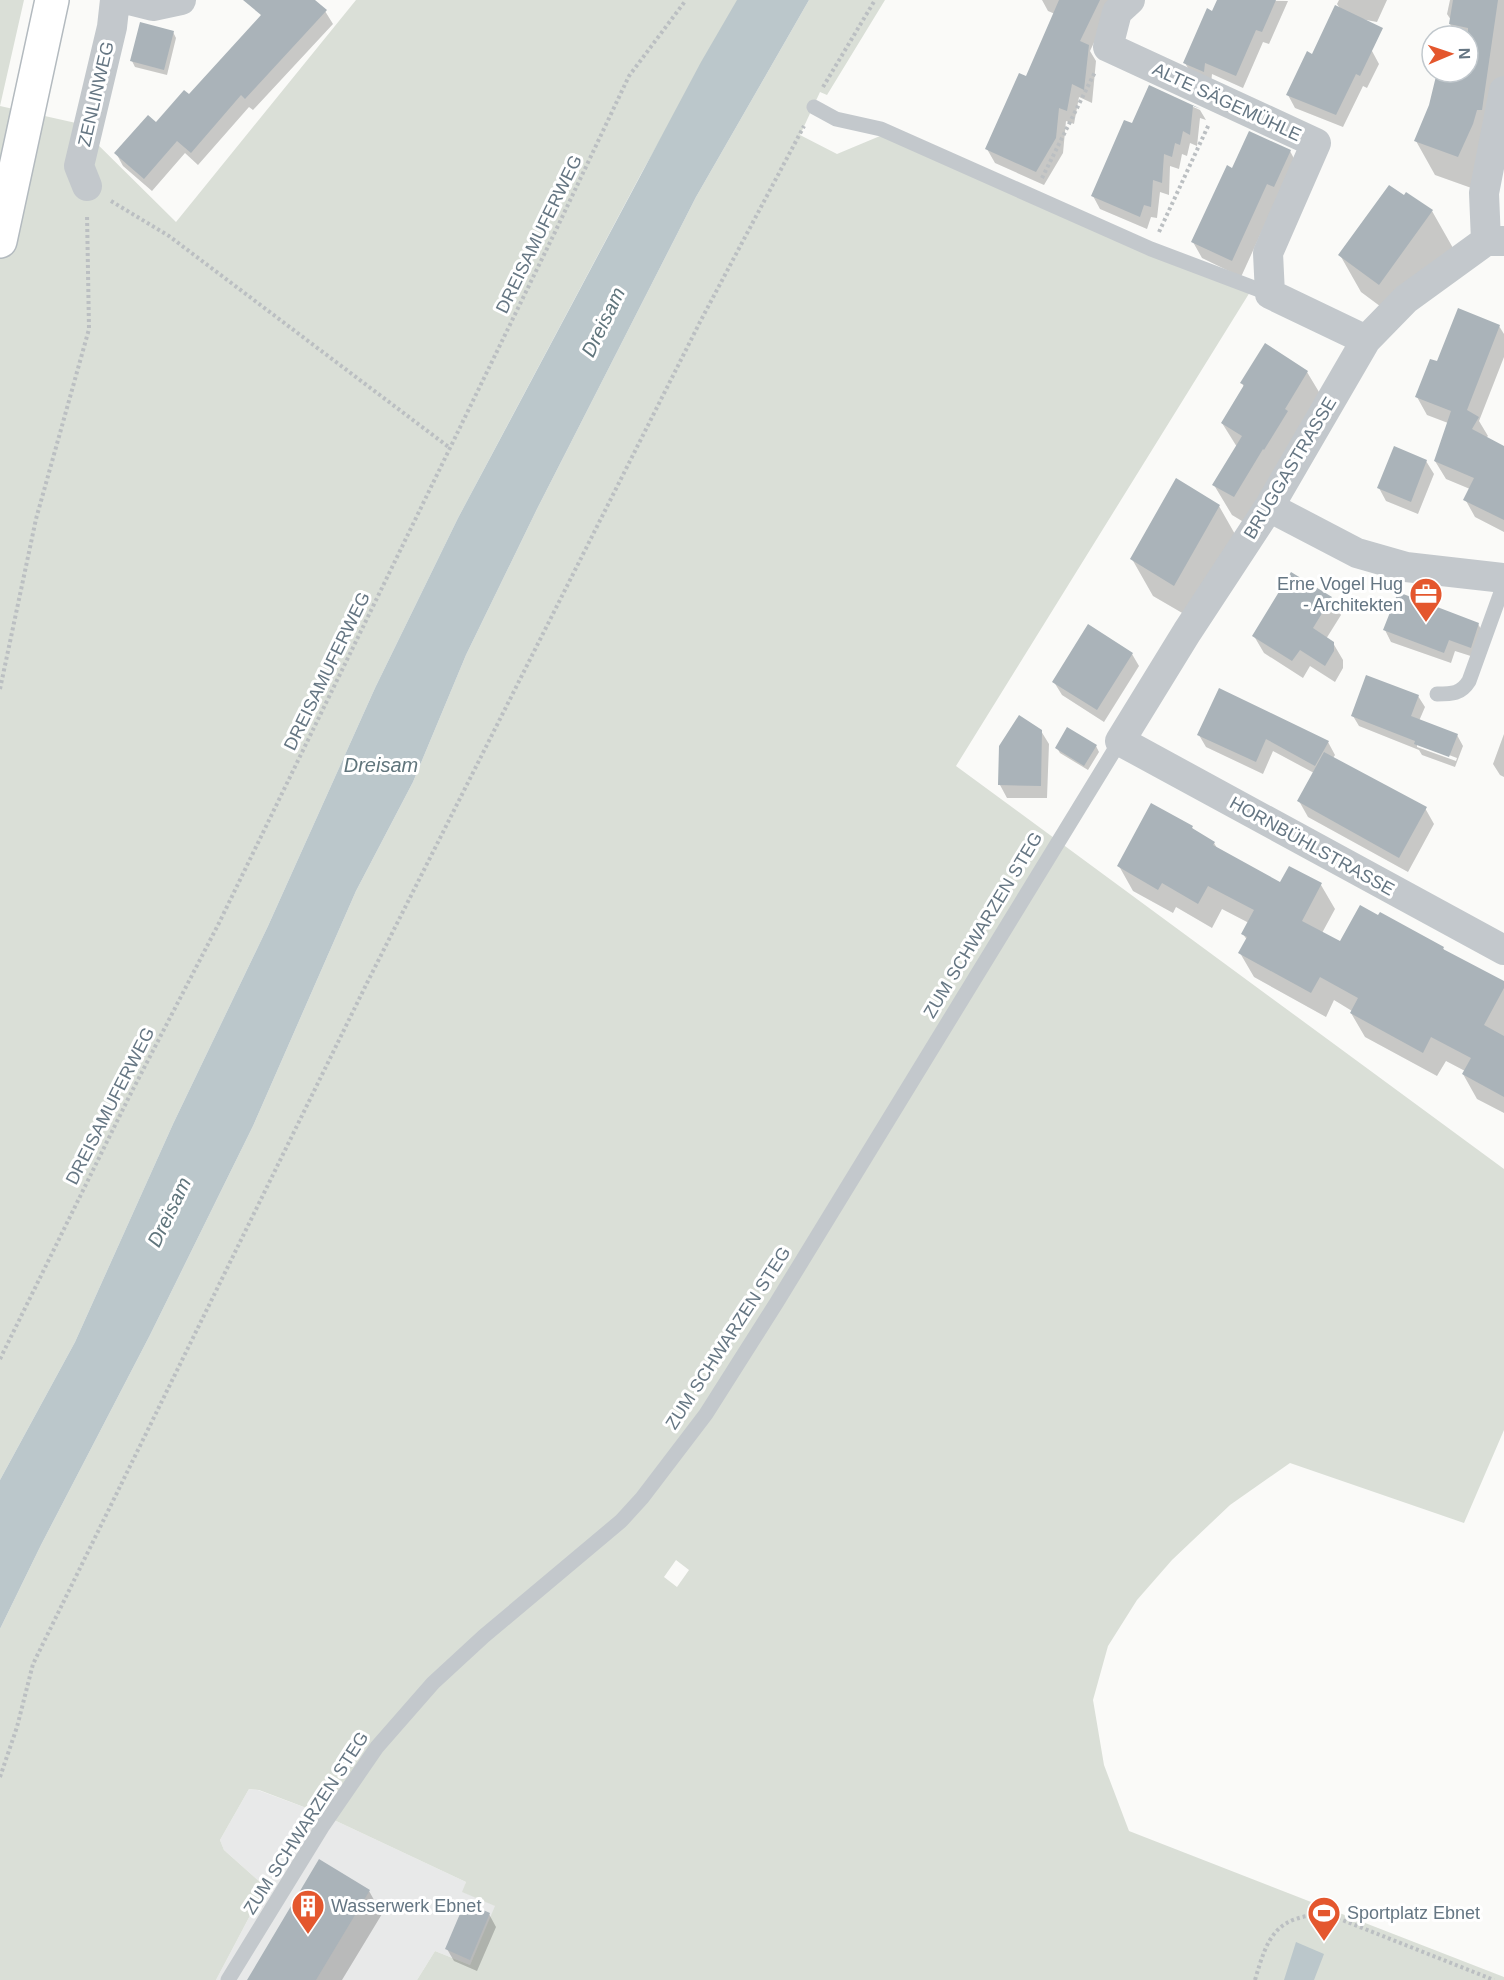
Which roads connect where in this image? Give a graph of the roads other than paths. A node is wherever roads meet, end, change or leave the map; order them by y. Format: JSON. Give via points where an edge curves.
{"nodes":[{"id":1,"x":52,"y":0,"type":"edge"},
{"id":2,"x":115,"y":0,"type":"edge"},
{"id":3,"x":129,"y":0,"type":"edge"},
{"id":4,"x":181,"y":0,"type":"edge"},
{"id":5,"x":1130,"y":0,"type":"edge"},
{"id":6,"x":1504,"y":91,"type":"edge"},
{"id":7,"x":814,"y":107,"type":"road end"},
{"id":8,"x":87,"y":186,"type":"road end"},
{"id":9,"x":0,"y":241,"type":"edge"},
{"id":10,"x":1495,"y":241,"type":"edge"},
{"id":11,"x":1270,"y":294,"type":"junction"},
{"id":12,"x":1366,"y":340,"type":"junction"},
{"id":13,"x":1269,"y":507,"type":"junction"},
{"id":14,"x":1504,"y":578,"type":"edge"},
{"id":15,"x":1504,"y":584,"type":"edge"},
{"id":16,"x":1437,"y":694,"type":"dead end"},
{"id":17,"x":1119,"y":741,"type":"junction"},
{"id":18,"x":1504,"y":950,"type":"edge"},
{"id":19,"x":228,"y":1980,"type":"edge"}],
"edges":[{"from":1,"to":9,"type":"street"},
{"from":2,"to":8,"type":"street","name":"ZENLINWEG","via":[[79,166]]},
{"from":3,"to":4,"type":"street","via":[[153,6]]},
{"from":5,"to":11,"type":"street","name":"ALTE SÄGEMÜHLE","via":[[1117,12],[1108,47],[1316,143],[1268,254]]},
{"from":6,"to":10,"type":"street","via":[[1484,193]]},
{"from":7,"to":11,"type":"lane","via":[[836,119],[881,129],[1151,249]]},
{"from":10,"to":12,"type":"street","name":"BRUGGASTRASSE","via":[[1406,299]]},
{"from":11,"to":12,"type":"street"},
{"from":12,"to":13,"type":"street","name":"BRUGGASTRASSE"},
{"from":13,"to":14,"type":"street","via":[[1357,553],[1406,567]]},
{"from":13,"to":17,"type":"street","name":"BRUGGASTRASSE"},
{"from":15,"to":16,"type":"lane","via":[[1469,681],[1462,691]]},
{"from":17,"to":18,"type":"street","name":"HORNBÜHLSTRASSE"},
{"from":17,"to":19,"type":"lane","name":"ZUM SCHWARZEN STEG","via":[[706,1414],[621,1521],[467,1651],[376,1747]]}]}
